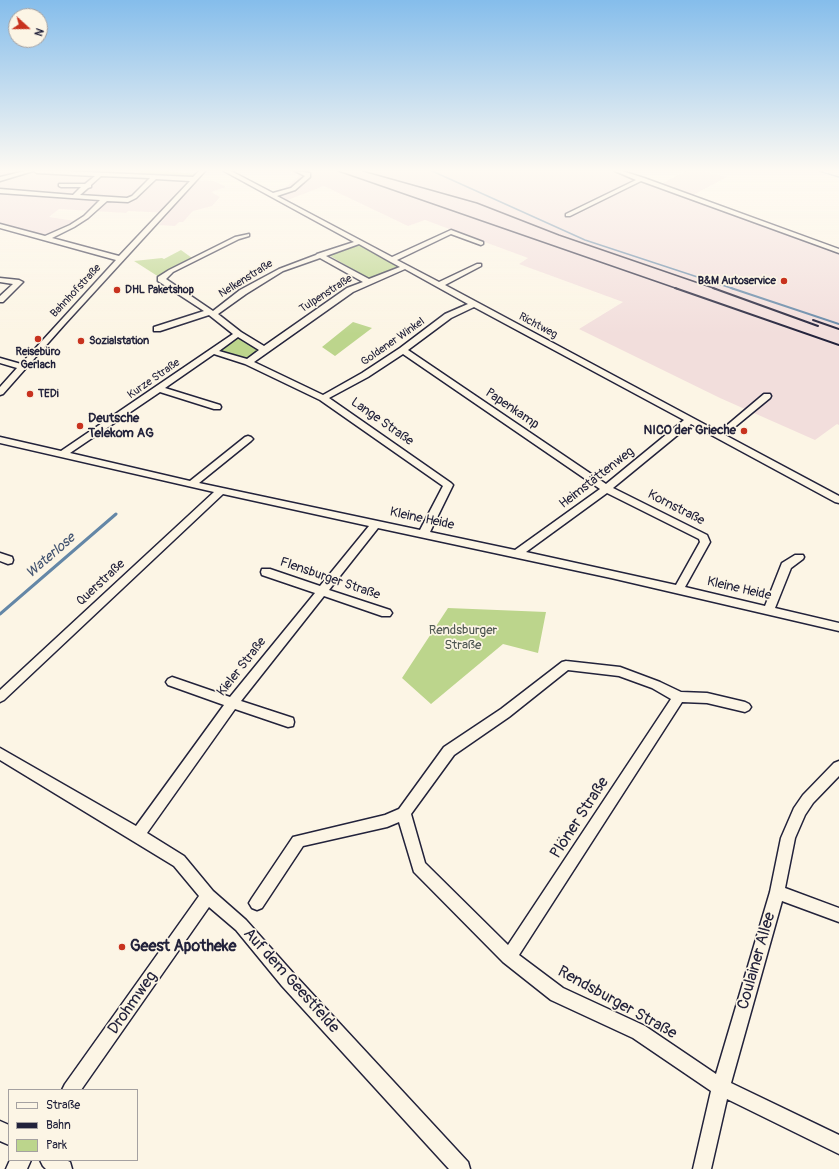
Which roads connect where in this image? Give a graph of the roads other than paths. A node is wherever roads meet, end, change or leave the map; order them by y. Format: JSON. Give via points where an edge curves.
{"nodes":[{"id":1,"x":0,"y":226,"type":"edge"},
{"id":2,"x":73,"y":226,"type":"edge"},
{"id":3,"x":152,"y":226,"type":"edge"},
{"id":4,"x":329,"y":226,"type":"edge"},
{"id":5,"x":769,"y":226,"type":"edge"},
{"id":6,"x":247,"y":235,"type":"dead end"},
{"id":7,"x":45,"y":239,"type":"junction"},
{"id":8,"x":359,"y":242,"type":"junction"},
{"id":9,"x":481,"y":243,"type":"dead end"},
{"id":10,"x":839,"y":251,"type":"edge"},
{"id":11,"x":319,"y":255,"type":"junction"},
{"id":12,"x":121,"y":259,"type":"junction"},
{"id":13,"x":391,"y":260,"type":"junction"},
{"id":14,"x":479,"y":266,"type":"dead end"},
{"id":15,"x":405,"y":267,"type":"junction"},
{"id":16,"x":0,"y":280,"type":"edge"},
{"id":17,"x":367,"y":281,"type":"junction"},
{"id":18,"x":439,"y":285,"type":"junction"},
{"id":19,"x":0,"y":300,"type":"edge"},
{"id":20,"x":474,"y":304,"type":"junction"},
{"id":21,"x":212,"y":313,"type":"junction"},
{"id":22,"x":157,"y":329,"type":"dead end"},
{"id":23,"x":238,"y":334,"type":"junction"},
{"id":24,"x":264,"y":350,"type":"junction"},
{"id":25,"x":403,"y":350,"type":"junction"},
{"id":26,"x":212,"y":351,"type":"junction"},
{"id":27,"x":0,"y":360,"type":"edge"},
{"id":28,"x":248,"y":362,"type":"junction"},
{"id":29,"x":23,"y":368,"type":"junction"},
{"id":30,"x":160,"y":389,"type":"junction"},
{"id":31,"x":0,"y":392,"type":"edge"},
{"id":32,"x":767,"y":396,"type":"dead end"},
{"id":33,"x":323,"y":398,"type":"junction"},
{"id":34,"x":217,"y":407,"type":"dead end"},
{"id":35,"x":690,"y":420,"type":"junction"},
{"id":36,"x":719,"y":436,"type":"junction"},
{"id":37,"x":248,"y":439,"type":"dead end"},
{"id":38,"x":0,"y":440,"type":"edge"},
{"id":39,"x":64,"y":454,"type":"junction"},
{"id":40,"x":192,"y":484,"type":"junction"},
{"id":41,"x":606,"y":489,"type":"junction"},
{"id":42,"x":221,"y":491,"type":"junction"},
{"id":43,"x":839,"y":500,"type":"edge"},
{"id":44,"x":376,"y":524,"type":"junction"},
{"id":45,"x":424,"y":533,"type":"junction"},
{"id":46,"x":518,"y":553,"type":"junction"},
{"id":47,"x":799,"y":557,"type":"dead end"},
{"id":48,"x":266,"y":572,"type":"dead end"},
{"id":49,"x":679,"y":589,"type":"junction"},
{"id":50,"x":321,"y":591,"type":"junction"},
{"id":51,"x":769,"y":610,"type":"junction"},
{"id":52,"x":386,"y":614,"type":"dead end"},
{"id":53,"x":839,"y":627,"type":"edge"},
{"id":54,"x":172,"y":682,"type":"dead end"},
{"id":55,"x":0,"y":697,"type":"edge"},
{"id":56,"x":679,"y":697,"type":"junction"},
{"id":57,"x":233,"y":702,"type":"junction"},
{"id":58,"x":744,"y":707,"type":"dead end"},
{"id":59,"x":288,"y":722,"type":"dead end"},
{"id":60,"x":0,"y":753,"type":"edge"},
{"id":61,"x":839,"y":767,"type":"edge"},
{"id":62,"x":404,"y":813,"type":"junction"},
{"id":63,"x":138,"y":835,"type":"junction"},
{"id":64,"x":777,"y":892,"type":"junction"},
{"id":65,"x":208,"y":896,"type":"junction"},
{"id":66,"x":257,"y":903,"type":"dead end"},
{"id":67,"x":839,"y":915,"type":"edge"},
{"id":68,"x":509,"y":957,"type":"junction"},
{"id":69,"x":721,"y":1087,"type":"junction"},
{"id":70,"x":72,"y":1089,"type":"edge"},
{"id":71,"x":839,"y":1145,"type":"edge"},
{"id":72,"x":51,"y":1161,"type":"edge"},
{"id":73,"x":459,"y":1168,"type":"edge"},
{"id":74,"x":63,"y":1169,"type":"edge"},
{"id":75,"x":702,"y":1169,"type":"edge"}],
"edges":[{"from":1,"to":7,"type":"street"},
{"from":2,"to":7,"type":"street"},
{"from":3,"to":12,"type":"street","name":"Bahnhofstraße"},
{"from":4,"to":8,"type":"street","name":"Richtweg"},
{"from":5,"to":10,"type":"street"},
{"from":6,"to":21,"type":"street","via":[[171,270],[161,279]]},
{"from":7,"to":12,"type":"street"},
{"from":8,"to":11,"type":"street","name":"Nelkenstraße"},
{"from":8,"to":13,"type":"street","name":"Richtweg"},
{"from":9,"to":13,"type":"street","via":[[451,232]]},
{"from":11,"to":17,"type":"street"},
{"from":11,"to":21,"type":"street","name":"Nelkenstraße","via":[[281,270]]},
{"from":12,"to":29,"type":"street","name":"Bahnhofstraße"},
{"from":13,"to":15,"type":"street","name":"Richtweg"},
{"from":14,"to":18,"type":"street"},
{"from":15,"to":17,"type":"street","name":"Tulpenstraße"},
{"from":15,"to":18,"type":"street","name":"Richtweg"},
{"from":16,"to":19,"type":"street","via":[[19,282]]},
{"from":17,"to":24,"type":"street","name":"Tulpenstraße"},
{"from":18,"to":20,"type":"street","name":"Richtweg"},
{"from":20,"to":25,"type":"street","name":"Goldener Winkel","via":[[448,316]]},
{"from":20,"to":35,"type":"street","name":"Richtweg"},
{"from":21,"to":22,"type":"street","name":"Nelkenstraße"},
{"from":21,"to":23,"type":"street"},
{"from":23,"to":24,"type":"street"},
{"from":23,"to":26,"type":"street","name":"Kurze Straße"},
{"from":24,"to":28,"type":"street"},
{"from":25,"to":33,"type":"street","name":"Goldener Winkel"},
{"from":25,"to":41,"type":"street","name":"Papenkamp"},
{"from":26,"to":28,"type":"street","name":"Lange Straße"},
{"from":26,"to":30,"type":"street","name":"Kurze Straße"},
{"from":27,"to":29,"type":"street"},
{"from":28,"to":33,"type":"street","name":"Lange Straße"},
{"from":29,"to":31,"type":"street","name":"Bahnhofstraße"},
{"from":30,"to":34,"type":"street"},
{"from":30,"to":39,"type":"street","name":"Kurze Straße"},
{"from":32,"to":36,"type":"street"},
{"from":33,"to":45,"type":"street","name":"Lange Straße","via":[[448,486]]},
{"from":35,"to":36,"type":"street","name":"Richtweg"},
{"from":35,"to":41,"type":"street","name":"Heimstättenweg"},
{"from":36,"to":43,"type":"street","name":"Richtweg"},
{"from":37,"to":40,"type":"street"},
{"from":38,"to":39,"type":"street","name":"Kleine Heide"},
{"from":39,"to":40,"type":"street","name":"Kleine Heide"},
{"from":40,"to":42,"type":"street","name":"Kleine Heide"},
{"from":41,"to":46,"type":"street","name":"Heimstättenweg"},
{"from":41,"to":49,"type":"street","name":"Kornstraße","via":[[703,537],[705,542]]},
{"from":42,"to":44,"type":"street","name":"Kleine Heide"},
{"from":42,"to":55,"type":"street","name":"Querstraße"},
{"from":44,"to":45,"type":"street","name":"Kleine Heide"},
{"from":44,"to":50,"type":"street","name":"Kieler Straße"},
{"from":45,"to":46,"type":"street","name":"Kleine Heide"},
{"from":46,"to":49,"type":"street","name":"Kleine Heide"},
{"from":47,"to":51,"type":"street","via":[[786,566]]},
{"from":48,"to":50,"type":"street","name":"Flensburger Straße"},
{"from":49,"to":51,"type":"street","name":"Kleine Heide"},
{"from":50,"to":52,"type":"street","name":"Flensburger Straße"},
{"from":50,"to":57,"type":"street","name":"Kieler Straße"},
{"from":51,"to":53,"type":"street","name":"Kleine Heide"},
{"from":54,"to":57,"type":"street"},
{"from":56,"to":58,"type":"street","via":[[707,698]]},
{"from":56,"to":62,"type":"street","via":[[656,685],[620,672],[566,665],[505,713],[449,751]]},
{"from":56,"to":68,"type":"street","name":"Plöner Straße"},
{"from":57,"to":59,"type":"street"},
{"from":57,"to":63,"type":"street","name":"Kieler Straße"},
{"from":60,"to":63,"type":"street","name":"Auf dem Geestfelde"},
{"from":61,"to":64,"type":"street","name":"Coulainer Allee","via":[[799,812],[788,838]]},
{"from":62,"to":66,"type":"street","via":[[387,820],[298,841]]},
{"from":62,"to":68,"type":"street","name":"Rendsburger Straße","via":[[419,867]]},
{"from":63,"to":65,"type":"street","name":"Auf dem Geestfelde","via":[[179,862]]},
{"from":64,"to":67,"type":"street"},
{"from":64,"to":69,"type":"street","name":"Coulainer Allee"},
{"from":65,"to":70,"type":"street","name":"Drohmweg"},
{"from":65,"to":73,"type":"street","name":"Auf dem Geestfelde","via":[[241,925],[293,986]]},
{"from":68,"to":69,"type":"street","name":"Rendsburger Straße","via":[[557,994],[639,1032]]},
{"from":69,"to":71,"type":"street","name":"Rendsburger Straße"},
{"from":69,"to":75,"type":"street","name":"Coulainer Allee"},
{"from":72,"to":74,"type":"street"}]}
